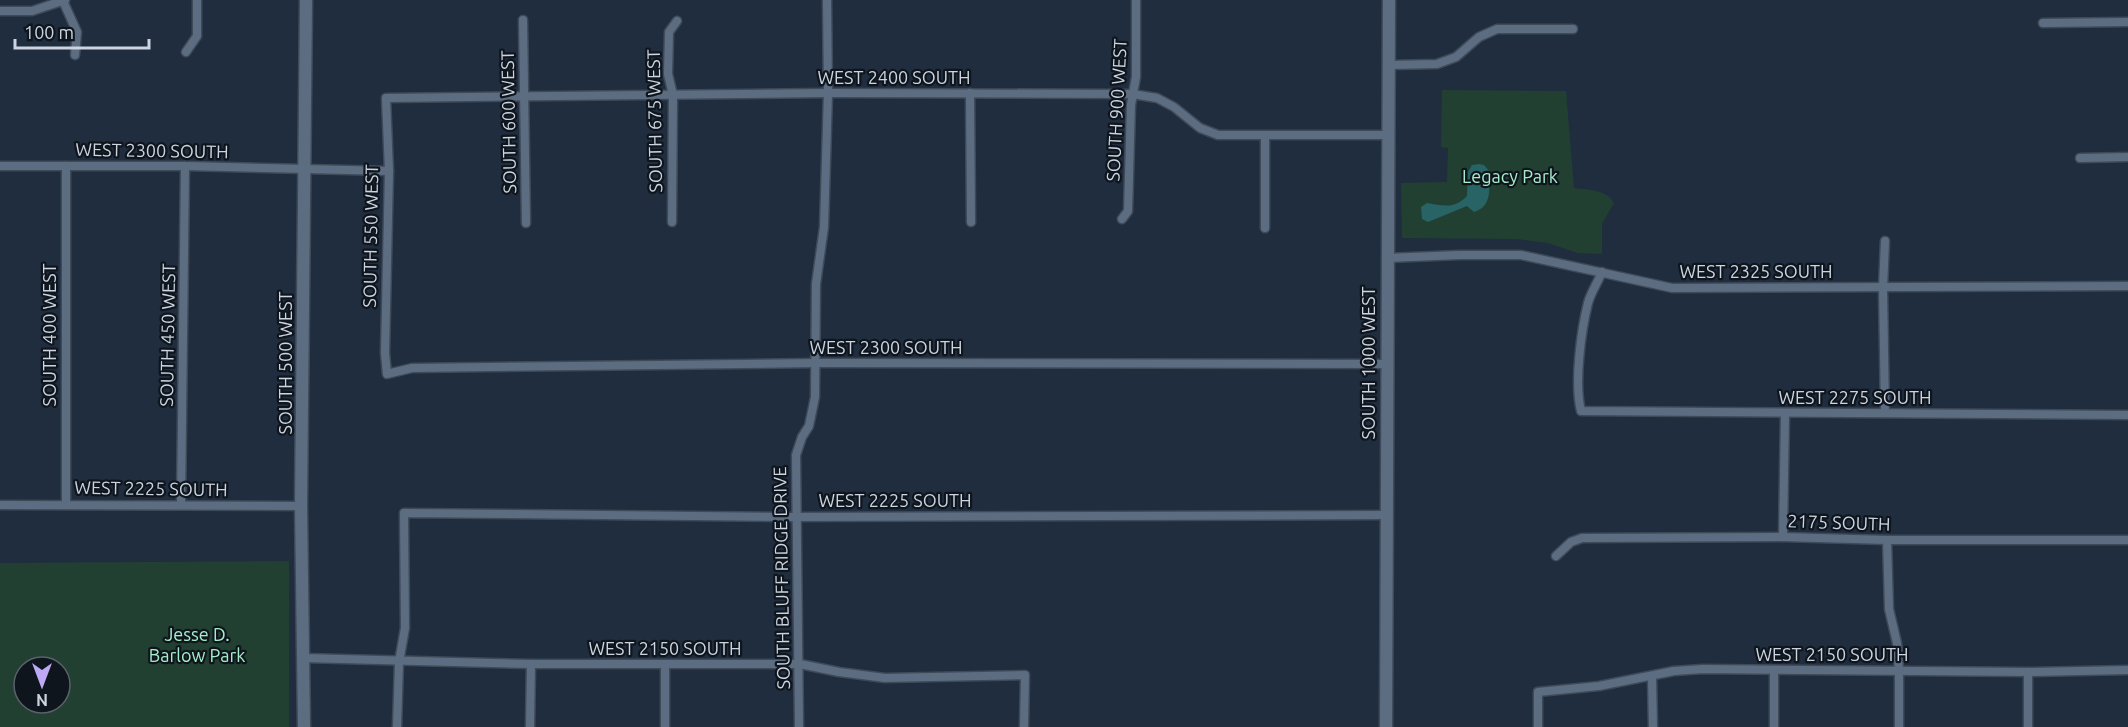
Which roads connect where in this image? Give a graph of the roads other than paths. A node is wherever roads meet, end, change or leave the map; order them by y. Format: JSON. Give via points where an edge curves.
{"nodes":[{"id":1,"x":197,"y":0,"type":"edge"},
{"id":2,"x":306,"y":0,"type":"edge"},
{"id":3,"x":827,"y":0,"type":"edge"},
{"id":4,"x":1136,"y":0,"type":"edge"},
{"id":5,"x":1389,"y":0,"type":"edge"},
{"id":6,"x":64,"y":1,"type":"edge"},
{"id":7,"x":0,"y":11,"type":"edge"},
{"id":8,"x":523,"y":20,"type":"dead end"},
{"id":9,"x":677,"y":21,"type":"dead end"},
{"id":10,"x":2128,"y":22,"type":"edge"},
{"id":11,"x":2043,"y":23,"type":"dead end"},
{"id":12,"x":1573,"y":29,"type":"dead end"},
{"id":13,"x":186,"y":52,"type":"dead end"},
{"id":14,"x":75,"y":55,"type":"dead end"},
{"id":15,"x":1389,"y":65,"type":"junction"},
{"id":16,"x":828,"y":93,"type":"junction"},
{"id":17,"x":970,"y":93,"type":"junction"},
{"id":18,"x":1132,"y":94,"type":"junction"},
{"id":19,"x":673,"y":95,"type":"junction"},
{"id":20,"x":524,"y":96,"type":"junction"},
{"id":21,"x":386,"y":98,"type":"joint"},
{"id":22,"x":1389,"y":135,"type":"junction"},
{"id":23,"x":1265,"y":136,"type":"junction"},
{"id":24,"x":2128,"y":157,"type":"edge"},
{"id":25,"x":2080,"y":158,"type":"dead end"},
{"id":26,"x":0,"y":166,"type":"edge"},
{"id":27,"x":66,"y":166,"type":"junction"},
{"id":28,"x":185,"y":166,"type":"junction"},
{"id":29,"x":304,"y":170,"type":"junction"},
{"id":30,"x":388,"y":171,"type":"junction"},
{"id":31,"x":1122,"y":219,"type":"dead end"},
{"id":32,"x":672,"y":222,"type":"dead end"},
{"id":33,"x":971,"y":222,"type":"dead end"},
{"id":34,"x":526,"y":223,"type":"dead end"},
{"id":35,"x":1264,"y":228,"type":"dead end"},
{"id":36,"x":1885,"y":241,"type":"dead end"},
{"id":37,"x":1387,"y":258,"type":"junction"},
{"id":38,"x":1602,"y":272,"type":"junction"},
{"id":39,"x":2128,"y":286,"type":"edge"},
{"id":40,"x":1883,"y":288,"type":"junction"},
{"id":41,"x":816,"y":363,"type":"junction"},
{"id":42,"x":1386,"y":364,"type":"junction"},
{"id":43,"x":387,"y":374,"type":"joint"},
{"id":44,"x":1785,"y":413,"type":"junction"},
{"id":45,"x":1885,"y":413,"type":"junction"},
{"id":46,"x":2128,"y":415,"type":"edge"},
{"id":47,"x":66,"y":504,"type":"junction"},
{"id":48,"x":0,"y":505,"type":"edge"},
{"id":49,"x":181,"y":505,"type":"junction"},
{"id":50,"x":302,"y":506,"type":"junction"},
{"id":51,"x":1386,"y":515,"type":"junction"},
{"id":52,"x":798,"y":517,"type":"junction"},
{"id":53,"x":1783,"y":537,"type":"junction"},
{"id":54,"x":1887,"y":540,"type":"junction"},
{"id":55,"x":2128,"y":540,"type":"edge"},
{"id":56,"x":1556,"y":556,"type":"dead end"},
{"id":57,"x":304,"y":658,"type":"junction"},
{"id":58,"x":399,"y":662,"type":"junction"},
{"id":59,"x":531,"y":664,"type":"junction"},
{"id":60,"x":800,"y":664,"type":"junction"},
{"id":61,"x":665,"y":665,"type":"junction"},
{"id":62,"x":1774,"y":670,"type":"junction"},
{"id":63,"x":1899,"y":670,"type":"junction"},
{"id":64,"x":2128,"y":670,"type":"edge"},
{"id":65,"x":2028,"y":672,"type":"junction"},
{"id":66,"x":1652,"y":676,"type":"junction"},
{"id":67,"x":304,"y":727,"type":"edge"},
{"id":68,"x":398,"y":727,"type":"edge"},
{"id":69,"x":530,"y":727,"type":"edge"},
{"id":70,"x":664,"y":727,"type":"edge"},
{"id":71,"x":799,"y":727,"type":"edge"},
{"id":72,"x":1024,"y":727,"type":"edge"},
{"id":73,"x":1386,"y":727,"type":"edge"},
{"id":74,"x":1538,"y":727,"type":"edge"},
{"id":75,"x":1653,"y":727,"type":"edge"},
{"id":76,"x":1774,"y":727,"type":"edge"},
{"id":77,"x":1899,"y":727,"type":"edge"},
{"id":78,"x":2028,"y":727,"type":"edge"}],
"edges":[{"from":1,"to":13,"type":"street","via":[[196,36]]},
{"from":2,"to":29,"type":"main road","name":"SOUTH 500 WEST"},
{"from":3,"to":16,"type":"street","name":"SOUTH BLUFF RIDGE DRIVE"},
{"from":4,"to":18,"type":"street","name":"SOUTH 900 WEST","via":[[1137,77]]},
{"from":5,"to":15,"type":"main road","name":"SOUTH 1000 WEST"},
{"from":6,"to":7,"type":"street","via":[[32,11]]},
{"from":6,"to":14,"type":"street","via":[[77,32]]},
{"from":8,"to":20,"type":"street","name":"SOUTH 600 WEST"},
{"from":9,"to":19,"type":"street","name":"SOUTH 675 WEST","via":[[669,32]]},
{"from":10,"to":11,"type":"street"},
{"from":12,"to":15,"type":"street","via":[[1497,29],[1479,36],[1456,57],[1437,64]]},
{"from":15,"to":22,"type":"main road","name":"SOUTH 1000 WEST"},
{"from":16,"to":17,"type":"street","name":"WEST 2400 SOUTH"},
{"from":16,"to":19,"type":"street","name":"WEST 2400 SOUTH"},
{"from":16,"to":41,"type":"street","name":"SOUTH BLUFF RIDGE DRIVE","via":[[824,227],[816,284]]},
{"from":17,"to":18,"type":"street","name":"WEST 2400 SOUTH"},
{"from":17,"to":33,"type":"street"},
{"from":18,"to":23,"type":"street","name":"WEST 2400 SOUTH","via":[[1157,98],[1200,128],[1218,135]]},
{"from":18,"to":31,"type":"street","name":"SOUTH 900 WEST","via":[[1128,211]]},
{"from":19,"to":20,"type":"street","name":"WEST 2400 SOUTH"},
{"from":19,"to":32,"type":"street","name":"SOUTH 675 WEST"},
{"from":20,"to":21,"type":"street","name":"WEST 2400 SOUTH"},
{"from":20,"to":34,"type":"street","name":"SOUTH 600 WEST"},
{"from":21,"to":30,"type":"street","name":"SOUTH 550 WEST"},
{"from":22,"to":23,"type":"street","name":"WEST 2400 SOUTH"},
{"from":22,"to":37,"type":"main road","name":"SOUTH 1000 WEST"},
{"from":23,"to":35,"type":"street"},
{"from":24,"to":25,"type":"street"},
{"from":26,"to":27,"type":"street","name":"WEST 2300 SOUTH"},
{"from":27,"to":28,"type":"street","name":"WEST 2300 SOUTH"},
{"from":27,"to":47,"type":"street","name":"SOUTH 400 WEST"},
{"from":28,"to":29,"type":"street","name":"WEST 2300 SOUTH"},
{"from":28,"to":49,"type":"street","name":"SOUTH 450 WEST"},
{"from":29,"to":30,"type":"street","name":"WEST 2300 SOUTH"},
{"from":29,"to":50,"type":"main road","name":"SOUTH 500 WEST"},
{"from":30,"to":43,"type":"street","name":"SOUTH 550 WEST"},
{"from":36,"to":40,"type":"street"},
{"from":37,"to":38,"type":"street","name":"WEST 2325 SOUTH","via":[[1521,255]]},
{"from":37,"to":42,"type":"main road","name":"SOUTH 1000 WEST"},
{"from":38,"to":40,"type":"street","name":"WEST 2325 SOUTH","via":[[1672,288]]},
{"from":38,"to":44,"type":"street","name":"WEST 2275 SOUTH","via":[[1589,301],[1577,373],[1581,411]]},
{"from":39,"to":40,"type":"street","name":"WEST 2325 SOUTH"},
{"from":40,"to":45,"type":"street"},
{"from":41,"to":42,"type":"street","name":"WEST 2300 SOUTH"},
{"from":41,"to":43,"type":"street","name":"WEST 2300 SOUTH","via":[[412,368]]},
{"from":41,"to":52,"type":"street","name":"SOUTH BLUFF RIDGE DRIVE","via":[[814,410],[796,455]]},
{"from":42,"to":51,"type":"main road","name":"SOUTH 1000 WEST"},
{"from":44,"to":45,"type":"street","name":"WEST 2275 SOUTH"},
{"from":44,"to":53,"type":"street"},
{"from":45,"to":46,"type":"street","name":"WEST 2275 SOUTH"},
{"from":47,"to":48,"type":"street","name":"WEST 2225 SOUTH"},
{"from":47,"to":49,"type":"street","name":"WEST 2225 SOUTH"},
{"from":49,"to":50,"type":"street","name":"WEST 2225 SOUTH"},
{"from":50,"to":57,"type":"main road","name":"SOUTH 500 WEST"},
{"from":51,"to":52,"type":"street","name":"WEST 2225 SOUTH"},
{"from":51,"to":73,"type":"main road","name":"SOUTH 1000 WEST"},
{"from":52,"to":58,"type":"street","name":"WEST 2225 SOUTH","via":[[404,513],[405,628]]},
{"from":52,"to":60,"type":"street","name":"SOUTH BLUFF RIDGE DRIVE"},
{"from":53,"to":54,"type":"street","name":"2175 SOUTH"},
{"from":53,"to":56,"type":"street","name":"2175 SOUTH","via":[[1582,538]]},
{"from":54,"to":55,"type":"street","name":"2175 SOUTH"},
{"from":54,"to":63,"type":"street","via":[[1889,609]]},
{"from":57,"to":58,"type":"street","name":"WEST 2150 SOUTH"},
{"from":57,"to":67,"type":"main road","name":"SOUTH 500 WEST"},
{"from":58,"to":59,"type":"street","name":"WEST 2150 SOUTH"},
{"from":58,"to":68,"type":"street"},
{"from":59,"to":61,"type":"street","name":"WEST 2150 SOUTH"},
{"from":59,"to":69,"type":"street"},
{"from":60,"to":61,"type":"street","name":"WEST 2150 SOUTH"},
{"from":60,"to":71,"type":"street","name":"SOUTH BLUFF RIDGE DRIVE"},
{"from":60,"to":72,"type":"street","name":"WEST 2150 SOUTH","via":[[885,678],[1025,675]]},
{"from":61,"to":70,"type":"street"},
{"from":62,"to":63,"type":"street","name":"WEST 2150 SOUTH"},
{"from":62,"to":66,"type":"street","name":"WEST 2150 SOUTH","via":[[1703,669]]},
{"from":62,"to":76,"type":"street"},
{"from":63,"to":65,"type":"street","name":"WEST 2150 SOUTH"},
{"from":63,"to":77,"type":"street"},
{"from":64,"to":65,"type":"street","name":"WEST 2150 SOUTH"},
{"from":65,"to":78,"type":"street"},
{"from":66,"to":74,"type":"street","name":"WEST 2150 SOUTH","via":[[1538,692]]},
{"from":66,"to":75,"type":"street"}]}
